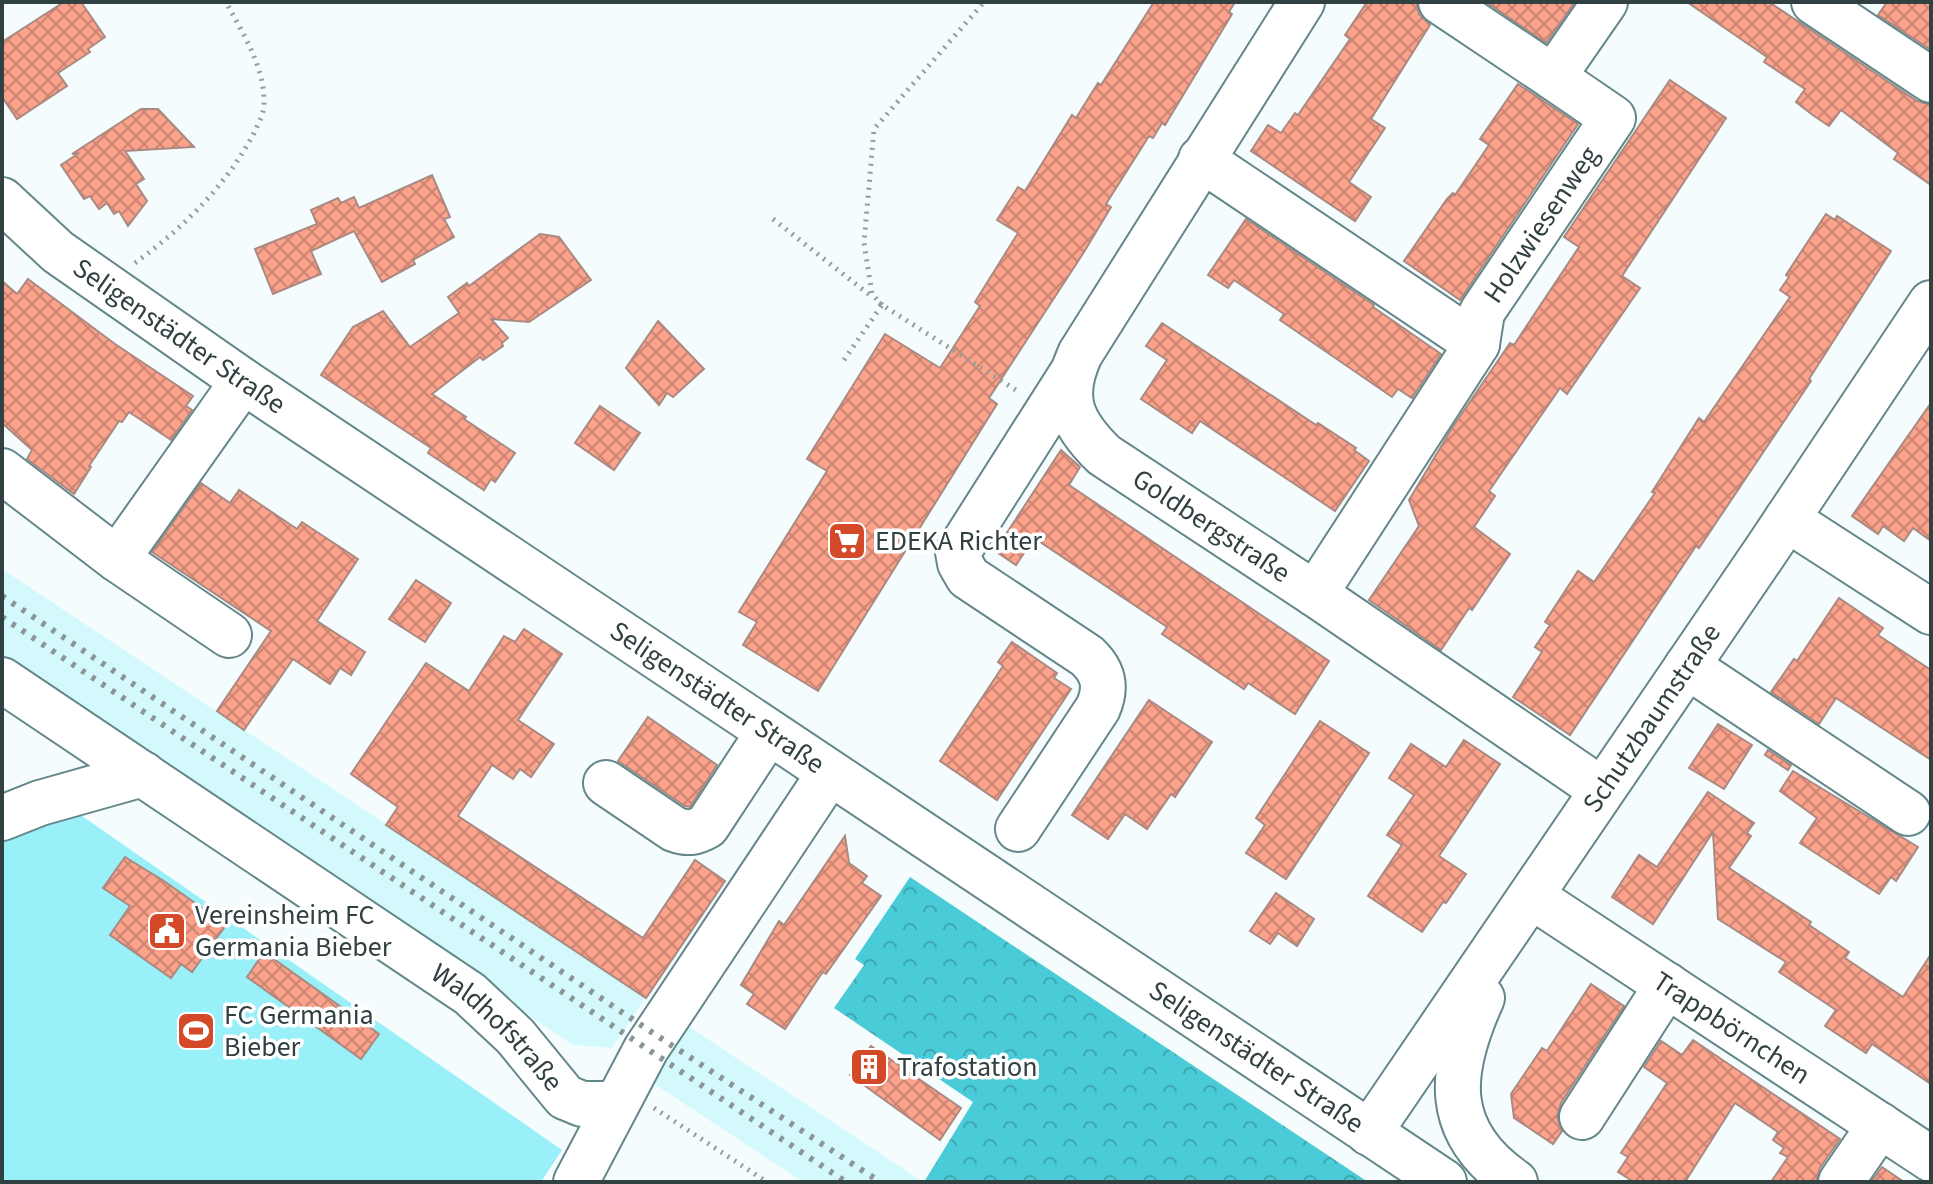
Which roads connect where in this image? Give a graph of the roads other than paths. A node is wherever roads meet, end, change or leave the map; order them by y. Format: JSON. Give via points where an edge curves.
{"nodes":[{"id":1,"x":1302,"y":2,"type":"edge"},
{"id":2,"x":1441,"y":2,"type":"edge"},
{"id":3,"x":1605,"y":2,"type":"edge"},
{"id":4,"x":1814,"y":2,"type":"edge"},
{"id":5,"x":1553,"y":77,"type":"junction"},
{"id":6,"x":1931,"y":80,"type":"edge"},
{"id":7,"x":1201,"y":159,"type":"junction"},
{"id":8,"x":2,"y":200,"type":"edge"},
{"id":9,"x":1931,"y":303,"type":"edge"},
{"id":10,"x":1477,"y":344,"type":"junction"},
{"id":11,"x":1072,"y":373,"type":"junction"},
{"id":12,"x":243,"y":381,"type":"junction"},
{"id":13,"x":2,"y":471,"type":"edge"},
{"id":14,"x":1787,"y":519,"type":"junction"},
{"id":15,"x":117,"y":559,"type":"junction"},
{"id":16,"x":1315,"y":594,"type":"junction"},
{"id":17,"x":1931,"y":612,"type":"edge"},
{"id":18,"x":229,"y":635,"type":"dead end"},
{"id":19,"x":1687,"y":666,"type":"junction"},
{"id":20,"x":2,"y":680,"type":"edge"},
{"id":21,"x":768,"y":733,"type":"junction"},
{"id":22,"x":143,"y":774,"type":"junction"},
{"id":23,"x":829,"y":774,"type":"junction"},
{"id":24,"x":606,"y":783,"type":"dead end"},
{"id":25,"x":1602,"y":790,"type":"junction"},
{"id":26,"x":1908,"y":813,"type":"dead end"},
{"id":27,"x":2,"y":818,"type":"edge"},
{"id":28,"x":1018,"y":829,"type":"dead end"},
{"id":29,"x":1525,"y":904,"type":"junction"},
{"id":30,"x":1667,"y":985,"type":"junction"},
{"id":31,"x":620,"y":1096,"type":"junction"},
{"id":32,"x":1582,"y":1117,"type":"dead end"},
{"id":33,"x":1880,"y":1125,"type":"junction"},
{"id":34,"x":1369,"y":1133,"type":"junction"},
{"id":35,"x":1924,"y":1166,"type":"edge"},
{"id":36,"x":576,"y":1182,"type":"edge"},
{"id":37,"x":1444,"y":1182,"type":"edge"},
{"id":38,"x":1515,"y":1182,"type":"edge"},
{"id":39,"x":1841,"y":1182,"type":"edge"}],
"edges":[{"from":1,"to":7,"type":"street","name":"Goldbergstraße"},
{"from":2,"to":5,"type":"street"},
{"from":3,"to":5,"type":"street"},
{"from":4,"to":6,"type":"street"},
{"from":5,"to":10,"type":"street","name":"Holzwiesenweg","via":[[1613,118],[1482,312]]},
{"from":7,"to":10,"type":"street"},
{"from":7,"to":11,"type":"street","name":"Goldbergstraße"},
{"from":8,"to":12,"type":"street","name":"Seligenstädter Straße","via":[[46,242]]},
{"from":9,"to":14,"type":"street","name":"Schutzbaumstraße"},
{"from":10,"to":16,"type":"street","name":"Holzwiesenweg"},
{"from":11,"to":16,"type":"street","name":"Goldbergstraße","via":[[1075,421],[1104,455]]},
{"from":11,"to":28,"type":"street","via":[[958,552],[968,577],[1087,656],[1104,684],[1098,708]]},
{"from":12,"to":15,"type":"street"},
{"from":12,"to":21,"type":"street","name":"Seligenstädter Straße"},
{"from":13,"to":15,"type":"street"},
{"from":14,"to":17,"type":"street"},
{"from":14,"to":19,"type":"street","name":"Schutzbaumstraße"},
{"from":15,"to":18,"type":"street"},
{"from":16,"to":25,"type":"street","name":"Goldbergstraße"},
{"from":19,"to":25,"type":"street","name":"Schutzbaumstraße"},
{"from":19,"to":26,"type":"street"},
{"from":20,"to":22,"type":"street","name":"Waldhofstraße"},
{"from":21,"to":23,"type":"street","name":"Seligenstädter Straße"},
{"from":21,"to":24,"type":"street","via":[[698,832],[674,829]]},
{"from":22,"to":27,"type":"street"},
{"from":22,"to":31,"type":"street","name":"Waldhofstraße","via":[[470,994],[515,1036],[565,1097],[582,1104]]},
{"from":23,"to":31,"type":"street"},
{"from":23,"to":34,"type":"street","name":"Seligenstädter Straße"},
{"from":25,"to":29,"type":"street","name":"Schutzbaumstraße"},
{"from":29,"to":30,"type":"street","name":"Trappbörnchen"},
{"from":29,"to":34,"type":"street","name":"Schutzbaumstraße"},
{"from":29,"to":38,"type":"street","via":[[1464,1043],[1458,1077],[1467,1133],[1479,1151]]},
{"from":30,"to":32,"type":"street"},
{"from":30,"to":33,"type":"street","name":"Trappbörnchen"},
{"from":31,"to":36,"type":"street"},
{"from":33,"to":35,"type":"street","name":"Trappbörnchen"},
{"from":33,"to":39,"type":"street"},
{"from":34,"to":37,"type":"street","name":"Seligenstädter Straße"}]}
